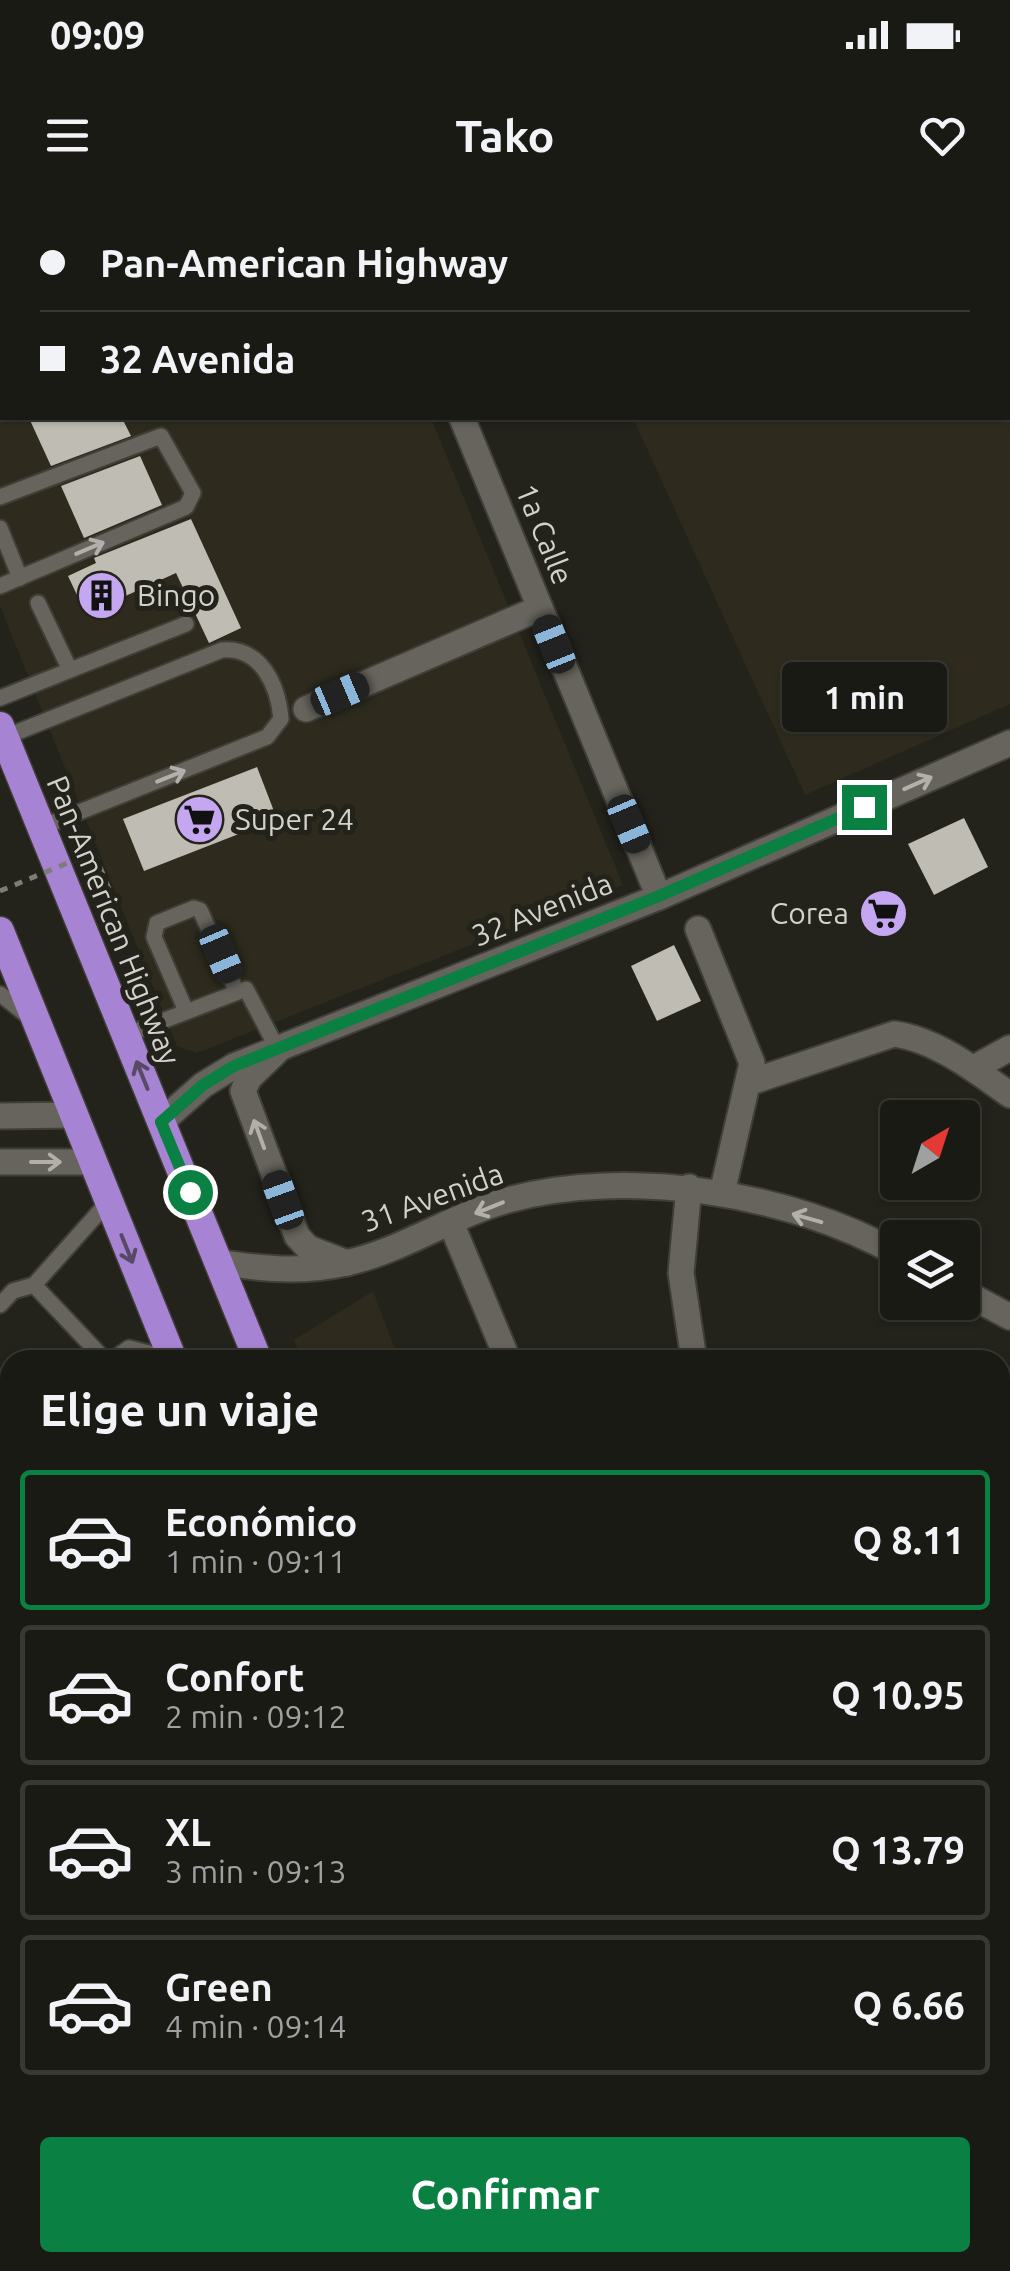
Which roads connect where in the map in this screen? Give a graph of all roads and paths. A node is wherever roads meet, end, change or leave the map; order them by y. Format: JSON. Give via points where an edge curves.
{"nodes":[{"id":1,"x":463,"y":420,"type":"edge"},
{"id":2,"x":0,"y":496,"type":"edge"},
{"id":3,"x":0,"y":528,"type":"edge"},
{"id":4,"x":20,"y":578,"type":"junction"},
{"id":5,"x":0,"y":586,"type":"edge"},
{"id":6,"x":38,"y":603,"type":"dead end"},
{"id":7,"x":540,"y":608,"type":"junction"},
{"id":8,"x":186,"y":624,"type":"dead end"},
{"id":9,"x":70,"y":670,"type":"junction"},
{"id":10,"x":0,"y":698,"type":"edge"},
{"id":11,"x":306,"y":709,"type":"dead end"},
{"id":12,"x":2,"y":732,"type":"edge"},
{"id":13,"x":1010,"y":743,"type":"edge"},
{"id":14,"x":42,"y":827,"type":"junction"},
{"id":15,"x":0,"y":891,"type":"edge"},
{"id":16,"x":659,"y":896,"type":"junction"},
{"id":17,"x":118,"y":912,"type":"dead end"},
{"id":18,"x":698,"y":929,"type":"dead end"},
{"id":19,"x":0,"y":931,"type":"edge"},
{"id":20,"x":236,"y":990,"type":"junction"},
{"id":21,"x":0,"y":994,"type":"edge"},
{"id":22,"x":186,"y":1010,"type":"junction"},
{"id":23,"x":36,"y":1022,"type":"junction"},
{"id":24,"x":126,"y":1035,"type":"junction"},
{"id":25,"x":1010,"y":1048,"type":"edge"},
{"id":26,"x":278,"y":1050,"type":"junction"},
{"id":27,"x":974,"y":1068,"type":"junction"},
{"id":28,"x":748,"y":1082,"type":"junction"},
{"id":29,"x":1010,"y":1095,"type":"edge"},
{"id":30,"x":73,"y":1115,"type":"junction"},
{"id":31,"x":0,"y":1116,"type":"edge"},
{"id":32,"x":161,"y":1122,"type":"junction"},
{"id":33,"x":0,"y":1162,"type":"edge"},
{"id":34,"x":93,"y":1162,"type":"junction"},
{"id":35,"x":689,"y":1187,"type":"junction"},
{"id":36,"x":722,"y":1193,"type":"junction"},
{"id":37,"x":108,"y":1202,"type":"junction"},
{"id":38,"x":452,"y":1223,"type":"junction"},
{"id":39,"x":880,"y":1244,"type":"edge"},
{"id":40,"x":218,"y":1262,"type":"junction"},
{"id":41,"x":347,"y":1263,"type":"junction"},
{"id":42,"x":34,"y":1285,"type":"junction"},
{"id":43,"x":980,"y":1300,"type":"edge"},
{"id":44,"x":0,"y":1304,"type":"edge"},
{"id":45,"x":1010,"y":1318,"type":"edge"},
{"id":46,"x":98,"y":1350,"type":"edge"},
{"id":47,"x":168,"y":1350,"type":"edge"},
{"id":48,"x":254,"y":1350,"type":"edge"},
{"id":49,"x":504,"y":1350,"type":"edge"},
{"id":50,"x":692,"y":1350,"type":"edge"}],
"edges":[{"from":1,"to":7,"type":"street","name":"1a Calle"},
{"from":4,"to":2,"type":"lane","one_way":true,"via":[[186,507],[194,493],[161,436]]},
{"from":3,"to":4,"type":"lane"},
{"from":4,"to":5,"type":"lane"},
{"from":6,"to":9,"type":"lane"},
{"from":7,"to":11,"type":"street"},
{"from":7,"to":16,"type":"street","name":"1a Calle"},
{"from":8,"to":9,"type":"lane"},
{"from":9,"to":10,"type":"lane"},
{"from":12,"to":14,"type":"highway","name":"Pan-American Highway"},
{"from":14,"to":12,"type":"lane","one_way":true,"via":[[275,731],[280,705],[263,666],[239,649],[222,650]]},
{"from":16,"to":13,"type":"street","name":"32 Avenida","one_way":true},
{"from":14,"to":24,"type":"highway","name":"Pan-American Highway"},
{"from":15,"to":17,"type":"path","bridge":true,"via":[[94,852]]},
{"from":16,"to":26,"type":"street","name":"32 Avenida"},
{"from":18,"to":28,"type":"street","via":[[752,1063]]},
{"from":19,"to":23,"type":"highway"},
{"from":20,"to":22,"type":"lane"},
{"from":20,"to":22,"type":"lane","via":[[200,910],[156,923],[154,937]]},
{"from":20,"to":26,"type":"lane","via":[[246,988],[253,997]]},
{"from":21,"to":23,"type":"lane"},
{"from":22,"to":24,"type":"lane"},
{"from":23,"to":30,"type":"highway"},
{"from":32,"to":24,"type":"highway","name":"Pan-American Highway","one_way":true},
{"from":25,"to":27,"type":"street"},
{"from":26,"to":32,"type":"street","name":"32 Avenida","via":[[203,1085]]},
{"from":41,"to":26,"type":"street","one_way":true,"via":[[296,1236],[242,1091]]},
{"from":27,"to":28,"type":"street","via":[[894,1034]]},
{"from":27,"to":29,"type":"street"},
{"from":28,"to":36,"type":"street"},
{"from":30,"to":31,"type":"street"},
{"from":30,"to":34,"type":"highway"},
{"from":32,"to":40,"type":"highway","name":"Pan-American Highway"},
{"from":33,"to":34,"type":"street","one_way":true},
{"from":34,"to":37,"type":"highway"},
{"from":35,"to":36,"type":"street","name":"31 Avenida"},
{"from":35,"to":38,"type":"street","name":"31 Avenida","one_way":true,"via":[[577,1188],[507,1200]]},
{"from":35,"to":50,"type":"street","via":[[681,1274]]},
{"from":39,"to":36,"type":"street","name":"31 Avenida","one_way":true},
{"from":37,"to":42,"type":"lane"},
{"from":37,"to":47,"type":"highway","one_way":true},
{"from":38,"to":41,"type":"street","name":"31 Avenida"},
{"from":38,"to":49,"type":"street"},
{"from":40,"to":41,"type":"street","name":"31 Avenida","via":[[276,1271]]},
{"from":40,"to":48,"type":"highway","name":"Pan-American Highway"},
{"from":42,"to":44,"type":"lane","via":[[23,1285]]},
{"from":42,"to":46,"type":"lane"},
{"from":43,"to":45,"type":"street"}]}
